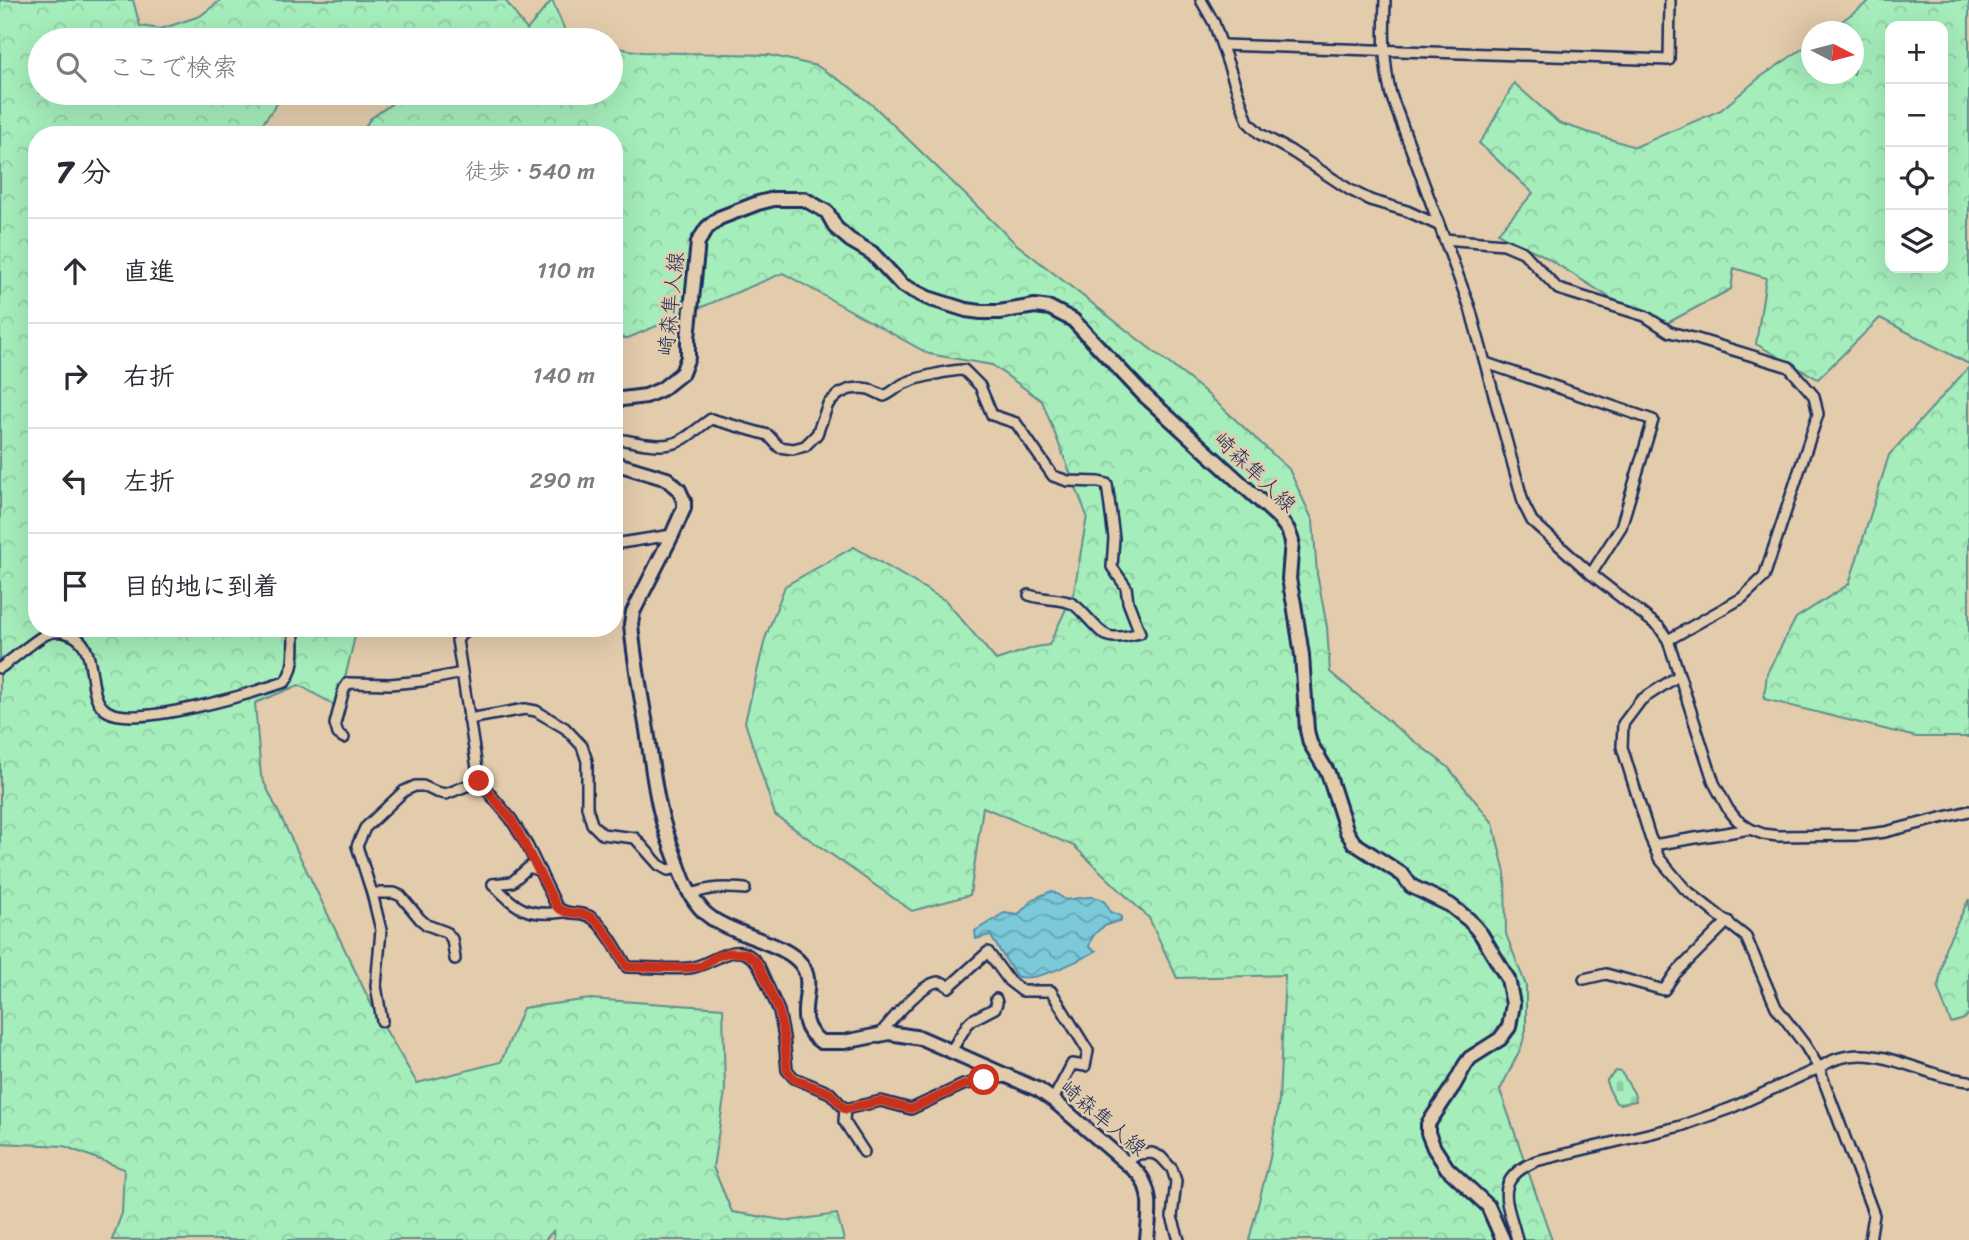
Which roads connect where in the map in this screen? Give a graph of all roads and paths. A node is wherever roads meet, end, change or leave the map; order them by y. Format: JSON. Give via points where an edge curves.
{"nodes":[{"id":1,"x":1201,"y":0,"type":"edge"},
{"id":2,"x":1385,"y":0,"type":"edge"},
{"id":3,"x":1670,"y":0,"type":"edge"},
{"id":4,"x":1222,"y":46,"type":"junction"},
{"id":5,"x":1384,"y":50,"type":"junction"},
{"id":6,"x":1438,"y":225,"type":"junction"},
{"id":7,"x":1444,"y":239,"type":"junction"},
{"id":8,"x":1486,"y":363,"type":"junction"},
{"id":9,"x":623,"y":399,"type":"edge"},
{"id":10,"x":623,"y":440,"type":"edge"},
{"id":11,"x":623,"y":466,"type":"edge"},
{"id":12,"x":672,"y":535,"type":"junction"},
{"id":13,"x":623,"y":543,"type":"edge"},
{"id":14,"x":1591,"y":574,"type":"junction"},
{"id":15,"x":1029,"y":595,"type":"dead end"},
{"id":16,"x":41,"y":637,"type":"edge"},
{"id":17,"x":76,"y":637,"type":"edge"},
{"id":18,"x":294,"y":637,"type":"edge"},
{"id":19,"x":459,"y":637,"type":"edge"},
{"id":20,"x":1668,"y":640,"type":"junction"},
{"id":21,"x":0,"y":668,"type":"edge"},
{"id":22,"x":462,"y":673,"type":"junction"},
{"id":23,"x":1678,"y":676,"type":"junction"},
{"id":24,"x":469,"y":719,"type":"junction"},
{"id":25,"x":344,"y":738,"type":"dead end"},
{"id":26,"x":479,"y":781,"type":"junction"},
{"id":27,"x":1969,"y":811,"type":"edge"},
{"id":28,"x":1749,"y":829,"type":"junction"},
{"id":29,"x":1653,"y":845,"type":"junction"},
{"id":30,"x":679,"y":868,"type":"junction"},
{"id":31,"x":540,"y":872,"type":"junction"},
{"id":32,"x":745,"y":889,"type":"dead end"},
{"id":33,"x":372,"y":893,"type":"junction"},
{"id":34,"x":689,"y":895,"type":"junction"},
{"id":35,"x":563,"y":912,"type":"junction"},
{"id":36,"x":1728,"y":922,"type":"junction"},
{"id":37,"x":455,"y":959,"type":"dead end"},
{"id":38,"x":1584,"y":979,"type":"dead end"},
{"id":39,"x":996,"y":999,"type":"dead end"},
{"id":40,"x":382,"y":1021,"type":"dead end"},
{"id":41,"x":880,"y":1034,"type":"junction"},
{"id":42,"x":951,"y":1051,"type":"junction"},
{"id":43,"x":1819,"y":1068,"type":"junction"},
{"id":44,"x":1007,"y":1077,"type":"junction"},
{"id":45,"x":1969,"y":1081,"type":"edge"},
{"id":46,"x":1053,"y":1100,"type":"junction"},
{"id":47,"x":845,"y":1109,"type":"junction"},
{"id":48,"x":864,"y":1152,"type":"dead end"},
{"id":49,"x":1125,"y":1163,"type":"junction"},
{"id":50,"x":1147,"y":1240,"type":"edge"},
{"id":51,"x":1180,"y":1240,"type":"edge"},
{"id":52,"x":1503,"y":1240,"type":"edge"},
{"id":53,"x":1517,"y":1240,"type":"edge"},
{"id":54,"x":1870,"y":1240,"type":"edge"}],
"edges":[{"from":1,"to":4,"type":"street"},
{"from":2,"to":5,"type":"street"},
{"from":3,"to":5,"type":"street","via":[[1669,60]]},
{"from":4,"to":5,"type":"street"},
{"from":4,"to":6,"type":"street","via":[[1248,122],[1260,134],[1350,190]]},
{"from":5,"to":6,"type":"street","via":[[1391,94]]},
{"from":6,"to":7,"type":"street"},
{"from":7,"to":8,"type":"street"},
{"from":7,"to":20,"type":"street","via":[[1504,244],[1523,252],[1558,289],[1645,316],[1670,332],[1789,367],[1814,396],[1818,414],[1764,577],[1742,598]]},
{"from":8,"to":14,"type":"street","via":[[1524,505],[1532,521]]},
{"from":8,"to":14,"type":"street","via":[[1653,420],[1621,527]]},
{"from":9,"to":52,"type":"main road","name":"崎森隼人線","via":[[662,389],[682,373],[688,357],[698,242],[707,228],[731,212],[774,199],[804,200],[827,212],[836,228],[872,253],[902,285],[928,298],[981,312],[1050,308],[1073,320],[1143,394],[1288,530],[1292,541],[1289,579],[1302,655],[1307,730],[1328,773],[1347,832],[1354,843],[1403,875],[1411,886],[1469,920],[1508,979],[1513,1004],[1509,1027],[1465,1065],[1428,1124],[1434,1148],[1447,1168],[1488,1206]]},
{"from":10,"to":15,"type":"street","via":[[671,446],[711,419],[768,435],[779,447],[793,449],[805,446],[817,434],[828,404],[839,394],[869,388],[884,396],[902,384],[964,370],[980,386],[992,415],[1016,423],[1054,476],[1107,484],[1114,538],[1112,567],[1126,587],[1140,632],[1111,638],[1073,604]]},
{"from":11,"to":12,"type":"main road","name":"崎森隼人線","via":[[667,479],[679,490],[684,508]]},
{"from":12,"to":13,"type":"street"},
{"from":12,"to":30,"type":"main road","name":"崎森隼人線","via":[[639,597],[631,624],[660,811]]},
{"from":14,"to":20,"type":"street","via":[[1659,627]]},
{"from":16,"to":21,"type":"street"},
{"from":17,"to":18,"type":"street","via":[[87,651],[99,702],[106,711],[126,717],[227,700],[285,682],[292,670]]},
{"from":19,"to":22,"type":"street"},
{"from":20,"to":23,"type":"street"},
{"from":22,"to":24,"type":"street"},
{"from":22,"to":25,"type":"street","via":[[390,684],[348,683],[335,724]]},
{"from":23,"to":28,"type":"street","via":[[1714,783],[1728,809]]},
{"from":23,"to":29,"type":"street","via":[[1641,700],[1621,734]]},
{"from":24,"to":26,"type":"street"},
{"from":24,"to":30,"type":"street","via":[[525,709],[565,727],[582,746],[587,761],[587,807],[592,824],[602,834],[635,838],[659,865],[668,870]]},
{"from":26,"to":31,"type":"street","via":[[511,819]]},
{"from":26,"to":33,"type":"street","via":[[446,794],[415,786],[365,828],[358,846]]},
{"from":27,"to":28,"type":"street","via":[[1861,835],[1778,836]]},
{"from":28,"to":29,"type":"street"},
{"from":29,"to":36,"type":"street","via":[[1685,889]]},
{"from":30,"to":34,"type":"main road","name":"崎森隼人線"},
{"from":31,"to":35,"type":"street"},
{"from":31,"to":35,"type":"street","via":[[528,867],[507,884],[493,884],[524,911]]},
{"from":32,"to":34,"type":"street","via":[[718,887]]},
{"from":33,"to":37,"type":"street","via":[[401,896],[427,925],[452,939]]},
{"from":33,"to":40,"type":"street","via":[[381,930],[376,986]]},
{"from":34,"to":41,"type":"main road","name":"崎森隼人線","via":[[719,922],[787,952],[801,964],[807,981],[804,1017],[821,1042]]},
{"from":35,"to":47,"type":"street","via":[[589,916],[607,934],[627,967],[687,968],[727,953],[745,953],[755,960],[779,1011],[787,1070],[794,1079],[830,1093]]},
{"from":36,"to":38,"type":"street","via":[[1664,990],[1606,974]]},
{"from":36,"to":43,"type":"street","via":[[1746,937],[1776,1007]]},
{"from":39,"to":42,"type":"street","via":[[995,1008],[963,1028]]},
{"from":41,"to":42,"type":"main road","name":"崎森隼人線","via":[[921,1038]]},
{"from":41,"to":46,"type":"street","via":[[916,995],[935,982],[949,986],[988,952],[1009,981],[1023,991],[1051,991],[1088,1051],[1085,1066],[1072,1064]]},
{"from":42,"to":44,"type":"main road","name":"崎森隼人線"},
{"from":43,"to":45,"type":"street","via":[[1848,1055],[1868,1054]]},
{"from":43,"to":53,"type":"street","via":[[1681,1126],[1524,1167],[1510,1181],[1505,1196]]},
{"from":43,"to":54,"type":"street","via":[[1874,1215]]},
{"from":44,"to":46,"type":"main road","name":"崎森隼人線"},
{"from":44,"to":47,"type":"street","via":[[964,1085],[911,1109],[881,1101]]},
{"from":46,"to":49,"type":"main road","name":"崎森隼人線"},
{"from":47,"to":48,"type":"street","via":[[845,1121]]},
{"from":49,"to":50,"type":"main road","name":"崎森隼人線","via":[[1149,1191]]},
{"from":49,"to":51,"type":"street","via":[[1138,1154],[1152,1153],[1171,1168],[1177,1181],[1172,1217]]}]}
